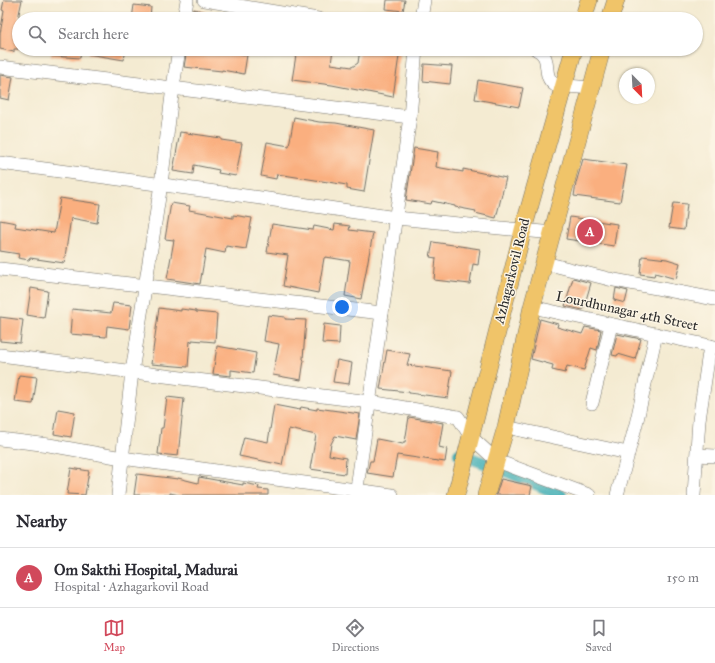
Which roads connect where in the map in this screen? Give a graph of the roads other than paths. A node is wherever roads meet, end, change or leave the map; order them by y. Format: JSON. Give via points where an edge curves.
{"nodes":[{"id":1,"x":186,"y":0,"type":"edge"},
{"id":2,"x":204,"y":0,"type":"edge"},
{"id":3,"x":424,"y":0,"type":"edge"},
{"id":4,"x":589,"y":0,"type":"edge"},
{"id":5,"x":616,"y":0,"type":"edge"},
{"id":6,"x":185,"y":12,"type":"edge"},
{"id":7,"x":276,"y":12,"type":"edge"},
{"id":8,"x":422,"y":12,"type":"edge"},
{"id":9,"x":585,"y":12,"type":"edge"},
{"id":10,"x":612,"y":12,"type":"edge"},
{"id":11,"x":178,"y":56,"type":"edge"},
{"id":12,"x":415,"y":56,"type":"edge"},
{"id":13,"x":544,"y":56,"type":"edge"},
{"id":14,"x":571,"y":56,"type":"edge"},
{"id":15,"x":600,"y":56,"type":"edge"},
{"id":16,"x":0,"y":67,"type":"edge"},
{"id":17,"x":559,"y":85,"type":"junction"},
{"id":18,"x":173,"y":87,"type":"junction"},
{"id":19,"x":591,"y":88,"type":"junction"},
{"id":20,"x":410,"y":117,"type":"junction"},
{"id":21,"x":0,"y":163,"type":"edge"},
{"id":22,"x":161,"y":184,"type":"junction"},
{"id":23,"x":396,"y":218,"type":"junction"},
{"id":24,"x":520,"y":230,"type":"junction"},
{"id":25,"x":553,"y":233,"type":"junction"},
{"id":26,"x":545,"y":264,"type":"junction"},
{"id":27,"x":0,"y":269,"type":"edge"},
{"id":28,"x":146,"y":286,"type":"junction"},
{"id":29,"x":715,"y":299,"type":"edge"},
{"id":30,"x":532,"y":308,"type":"junction"},
{"id":31,"x":382,"y":313,"type":"junction"},
{"id":32,"x":611,"y":325,"type":"junction"},
{"id":33,"x":656,"y":334,"type":"junction"},
{"id":34,"x":713,"y":346,"type":"edge"},
{"id":35,"x":0,"y":355,"type":"edge"},
{"id":36,"x":132,"y":372,"type":"junction"},
{"id":37,"x":370,"y":402,"type":"junction"},
{"id":38,"x":592,"y":403,"type":"dead end"},
{"id":39,"x":506,"y":427,"type":"junction"},
{"id":40,"x":468,"y":432,"type":"junction"},
{"id":41,"x":0,"y":438,"type":"edge"},
{"id":42,"x":628,"y":453,"type":"junction"},
{"id":43,"x":697,"y":455,"type":"junction"},
{"id":44,"x":715,"y":456,"type":"edge"},
{"id":45,"x":122,"y":458,"type":"junction"},
{"id":46,"x":495,"y":466,"type":"junction"},
{"id":47,"x":357,"y":492,"type":"edge"},
{"id":48,"x":118,"y":495,"type":"edge"},
{"id":49,"x":392,"y":495,"type":"edge"},
{"id":50,"x":456,"y":495,"type":"edge"},
{"id":51,"x":486,"y":495,"type":"edge"},
{"id":52,"x":589,"y":495,"type":"edge"},
{"id":53,"x":617,"y":495,"type":"edge"},
{"id":54,"x":694,"y":495,"type":"edge"}],
"edges":[{"from":1,"to":6,"type":"street"},
{"from":2,"to":7,"type":"street"},
{"from":3,"to":8,"type":"street"},
{"from":4,"to":9,"type":"main road"},
{"from":5,"to":10,"type":"main road"},
{"from":11,"to":18,"type":"street"},
{"from":12,"to":20,"type":"street"},
{"from":13,"to":17,"type":"street","via":[[550,82]]},
{"from":14,"to":17,"type":"main road","name":"Azhagarkovil Road"},
{"from":15,"to":19,"type":"main road","name":"Azhagarkovil Road"},
{"from":16,"to":18,"type":"street"},
{"from":17,"to":19,"type":"street"},
{"from":17,"to":24,"type":"main road","name":"Azhagarkovil Road"},
{"from":18,"to":20,"type":"street"},
{"from":18,"to":22,"type":"street"},
{"from":19,"to":25,"type":"main road","name":"Azhagarkovil Road"},
{"from":20,"to":23,"type":"street"},
{"from":21,"to":22,"type":"street"},
{"from":22,"to":23,"type":"street"},
{"from":22,"to":28,"type":"street"},
{"from":23,"to":24,"type":"street"},
{"from":23,"to":31,"type":"street"},
{"from":24,"to":25,"type":"street"},
{"from":24,"to":40,"type":"main road","name":"Azhagarkovil Road"},
{"from":25,"to":26,"type":"main road","name":"Azhagarkovil Road"},
{"from":26,"to":29,"type":"street"},
{"from":26,"to":30,"type":"main road","name":"Azhagarkovil Road"},
{"from":27,"to":28,"type":"street"},
{"from":28,"to":31,"type":"street"},
{"from":28,"to":36,"type":"street"},
{"from":30,"to":32,"type":"street","name":"Lourdhunagar 4th Street"},
{"from":30,"to":39,"type":"main road","name":"Azhagarkovil Road"},
{"from":31,"to":37,"type":"street"},
{"from":32,"to":33,"type":"street","name":"Lourdhunagar 4th Street"},
{"from":32,"to":38,"type":"street"},
{"from":33,"to":34,"type":"street","name":"Lourdhunagar 4th Street"},
{"from":33,"to":42,"type":"street"},
{"from":34,"to":43,"type":"street","via":[[699,420]]},
{"from":35,"to":36,"type":"street"},
{"from":36,"to":37,"type":"street"},
{"from":36,"to":45,"type":"street"},
{"from":37,"to":40,"type":"street","via":[[458,417]]},
{"from":37,"to":47,"type":"street"},
{"from":39,"to":42,"type":"street"},
{"from":39,"to":46,"type":"main road","name":"Azhagarkovil Road"},
{"from":40,"to":46,"type":"street"},
{"from":40,"to":50,"type":"main road","name":"Azhagarkovil Road"},
{"from":41,"to":45,"type":"street"},
{"from":42,"to":53,"type":"street"},
{"from":43,"to":44,"type":"street"},
{"from":43,"to":54,"type":"street"},
{"from":45,"to":47,"type":"street"},
{"from":45,"to":48,"type":"street"},
{"from":46,"to":51,"type":"main road","name":"Azhagarkovil Road"},
{"from":46,"to":52,"type":"street"},
{"from":47,"to":49,"type":"street"}]}
